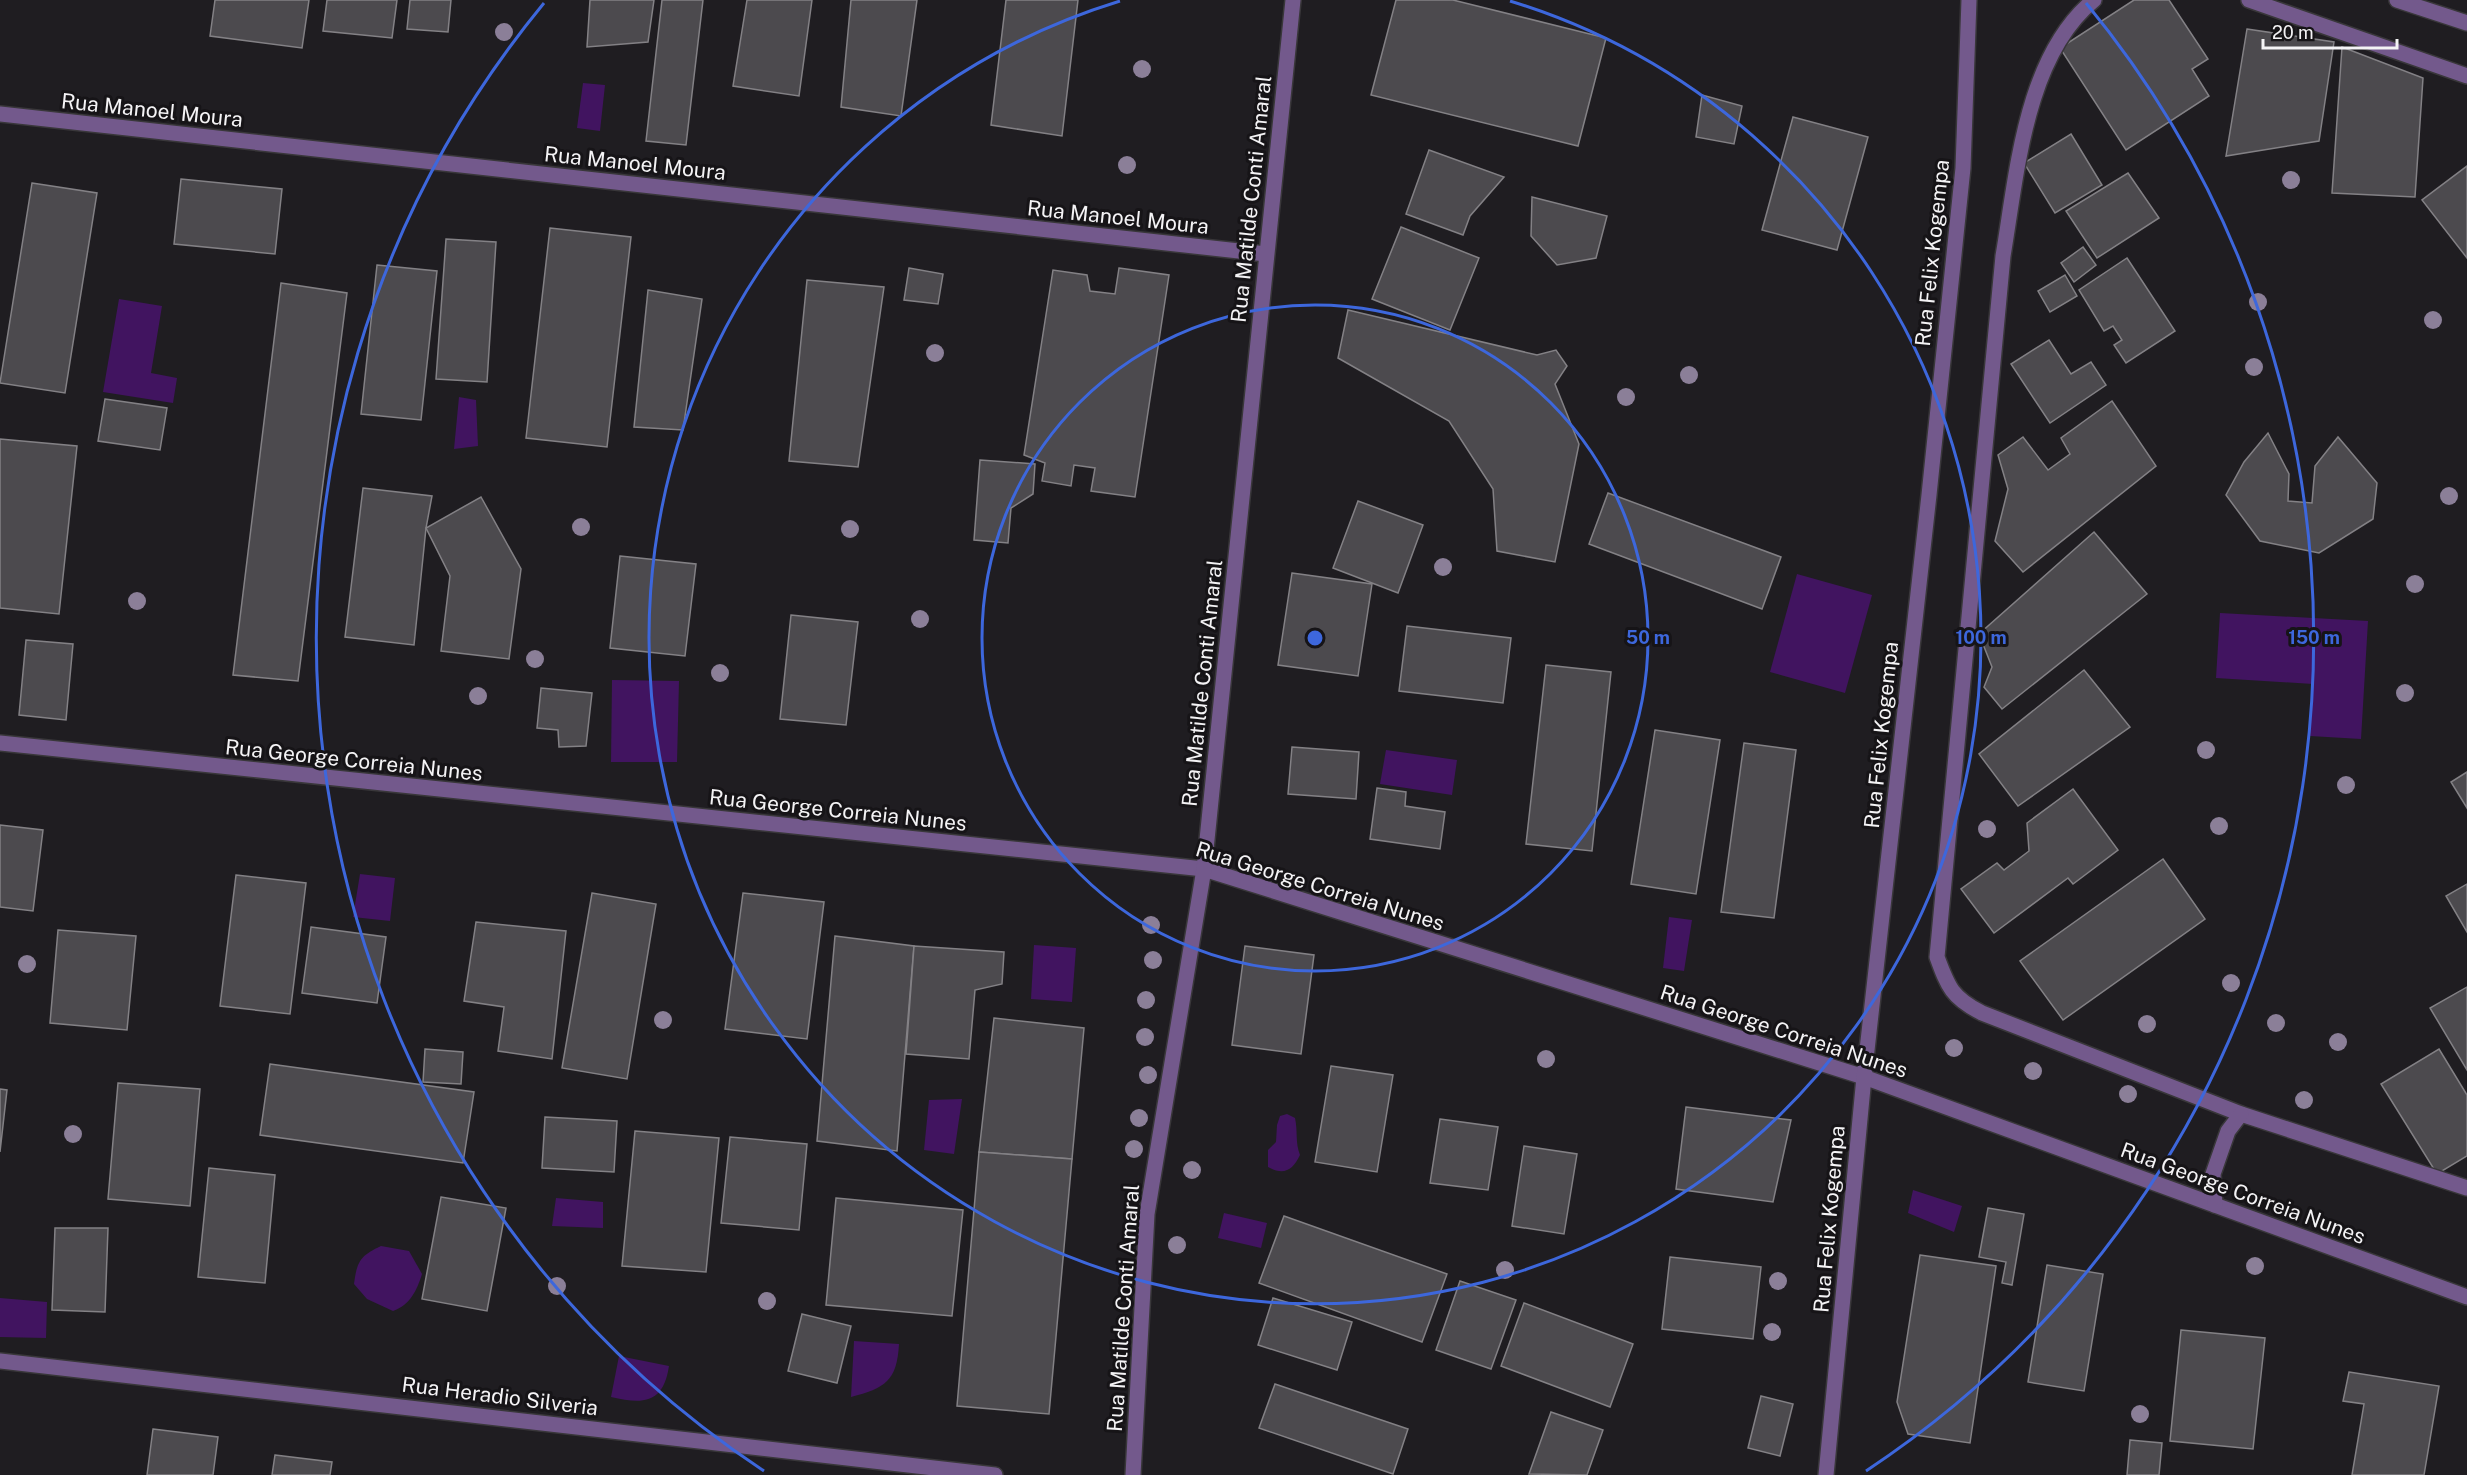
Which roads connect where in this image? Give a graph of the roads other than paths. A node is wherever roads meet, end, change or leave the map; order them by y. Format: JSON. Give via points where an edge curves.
{"nodes":[{"id":1,"x":1293,"y":0,"type":"edge"},
{"id":2,"x":1969,"y":0,"type":"edge"},
{"id":3,"x":2094,"y":0,"type":"edge"},
{"id":4,"x":2249,"y":0,"type":"edge"},
{"id":5,"x":2397,"y":0,"type":"edge"},
{"id":6,"x":2467,"y":22,"type":"edge"},
{"id":7,"x":2467,"y":76,"type":"edge"},
{"id":8,"x":0,"y":114,"type":"edge"},
{"id":9,"x":1266,"y":254,"type":"junction"},
{"id":10,"x":0,"y":743,"type":"edge"},
{"id":11,"x":1204,"y":869,"type":"junction"},
{"id":12,"x":1864,"y":1077,"type":"junction"},
{"id":13,"x":2241,"y":1114,"type":"junction"},
{"id":14,"x":2467,"y":1188,"type":"edge"},
{"id":15,"x":2215,"y":1205,"type":"junction"},
{"id":16,"x":2467,"y":1297,"type":"edge"},
{"id":17,"x":0,"y":1361,"type":"edge"},
{"id":18,"x":995,"y":1475,"type":"edge"},
{"id":19,"x":1133,"y":1475,"type":"edge"},
{"id":20,"x":1826,"y":1475,"type":"edge"}],
"edges":[{"from":1,"to":9,"type":"street","name":"Rua Matilde Conti Amaral"},
{"from":2,"to":12,"type":"street","name":"Rua Felix Kogempa","via":[[1963,168]]},
{"from":3,"to":13,"type":"street","via":[[2077,14],[2043,69],[2022,144],[2003,256],[1937,957],[1948,987],[1963,1003],[1982,1013]]},
{"from":4,"to":7,"type":"street"},
{"from":5,"to":6,"type":"street"},
{"from":8,"to":9,"type":"street","name":"Rua Manoel Moura"},
{"from":9,"to":11,"type":"street","name":"Rua Matilde Conti Amaral"},
{"from":10,"to":11,"type":"street","name":"Rua George Correia Nunes"},
{"from":11,"to":12,"type":"street","name":"Rua George Correia Nunes"},
{"from":11,"to":19,"type":"street","name":"Rua Matilde Conti Amaral","via":[[1146,1214]]},
{"from":12,"to":15,"type":"street","name":"Rua George Correia Nunes"},
{"from":12,"to":20,"type":"street","name":"Rua Felix Kogempa"},
{"from":13,"to":14,"type":"street"},
{"from":13,"to":15,"type":"street","via":[[2228,1131],[2213,1174]]},
{"from":15,"to":16,"type":"street","name":"Rua George Correia Nunes"},
{"from":17,"to":18,"type":"street","name":"Rua Heradio Silveria"}]}
